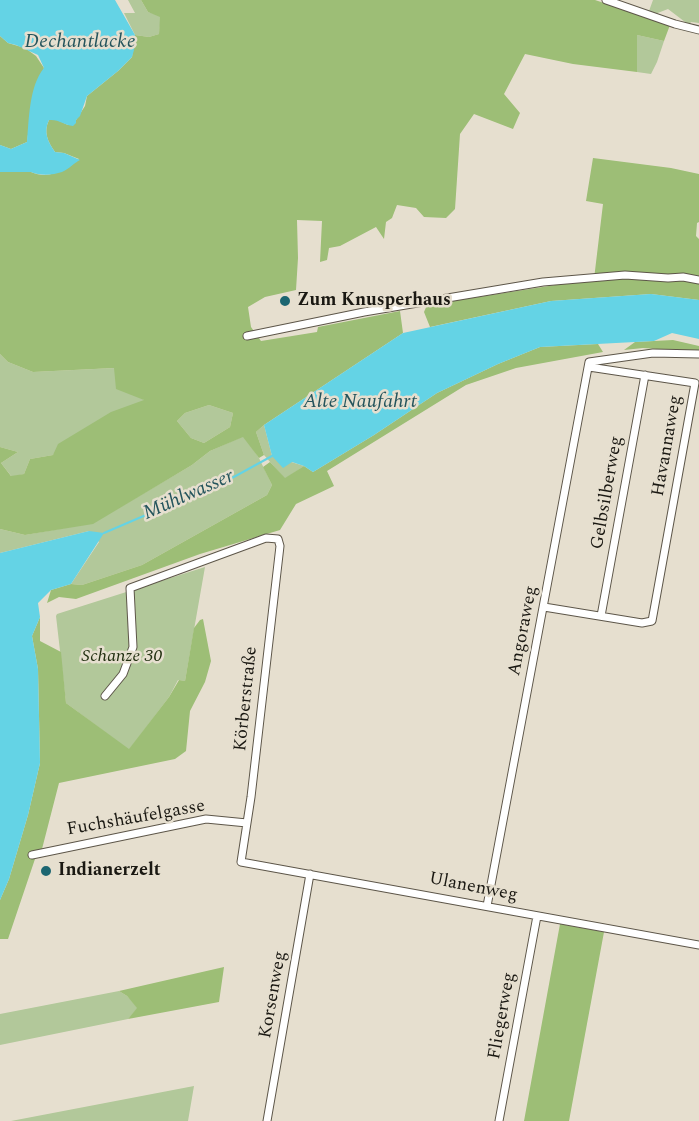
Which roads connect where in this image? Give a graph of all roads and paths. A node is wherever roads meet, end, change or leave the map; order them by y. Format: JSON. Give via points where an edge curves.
{"nodes":[{"id":1,"x":606,"y":0,"type":"edge"},
{"id":2,"x":699,"y":30,"type":"edge"},
{"id":3,"x":699,"y":280,"type":"edge"},
{"id":4,"x":247,"y":336,"type":"dead end"},
{"id":5,"x":699,"y":354,"type":"edge"},
{"id":6,"x":589,"y":364,"type":"junction"},
{"id":7,"x":645,"y":375,"type":"junction"},
{"id":8,"x":544,"y":607,"type":"junction"},
{"id":9,"x":601,"y":616,"type":"junction"},
{"id":10,"x":105,"y":696,"type":"dead end"},
{"id":11,"x":247,"y":823,"type":"junction"},
{"id":12,"x":32,"y":855,"type":"dead end"},
{"id":13,"x":242,"y":862,"type":"joint"},
{"id":14,"x":310,"y":874,"type":"junction"},
{"id":15,"x":488,"y":906,"type":"junction"},
{"id":16,"x":537,"y":916,"type":"junction"},
{"id":17,"x":699,"y":945,"type":"edge"},
{"id":18,"x":267,"y":1121,"type":"edge"},
{"id":19,"x":499,"y":1121,"type":"edge"}],
"edges":[{"from":1,"to":2,"type":"street"},
{"from":3,"to":4,"type":"street","via":[[625,275],[543,282]]},
{"from":5,"to":6,"type":"street","via":[[653,353]]},
{"from":6,"to":7,"type":"street","name":"Havannaweg"},
{"from":6,"to":8,"type":"street","name":"Angoraweg"},
{"from":7,"to":9,"type":"street","name":"Gelbsilberweg"},
{"from":7,"to":9,"type":"street","name":"Havannaweg","via":[[695,383],[652,621]]},
{"from":8,"to":9,"type":"street"},
{"from":8,"to":15,"type":"street","name":"Angoraweg"},
{"from":10,"to":11,"type":"street","name":"Körberstraße","via":[[123,674],[133,647],[130,588],[266,538],[278,539]]},
{"from":11,"to":12,"type":"street","name":"Fuchshäufelgasse","via":[[206,819]]},
{"from":11,"to":13,"type":"street","name":"Körberstraße"},
{"from":13,"to":14,"type":"street","name":"Ulanenweg"},
{"from":14,"to":15,"type":"street","name":"Ulanenweg"},
{"from":14,"to":18,"type":"street","name":"Korsenweg"},
{"from":15,"to":16,"type":"street","name":"Ulanenweg"},
{"from":16,"to":17,"type":"street","name":"Ulanenweg"},
{"from":16,"to":19,"type":"street","name":"Fliegerweg"}]}
